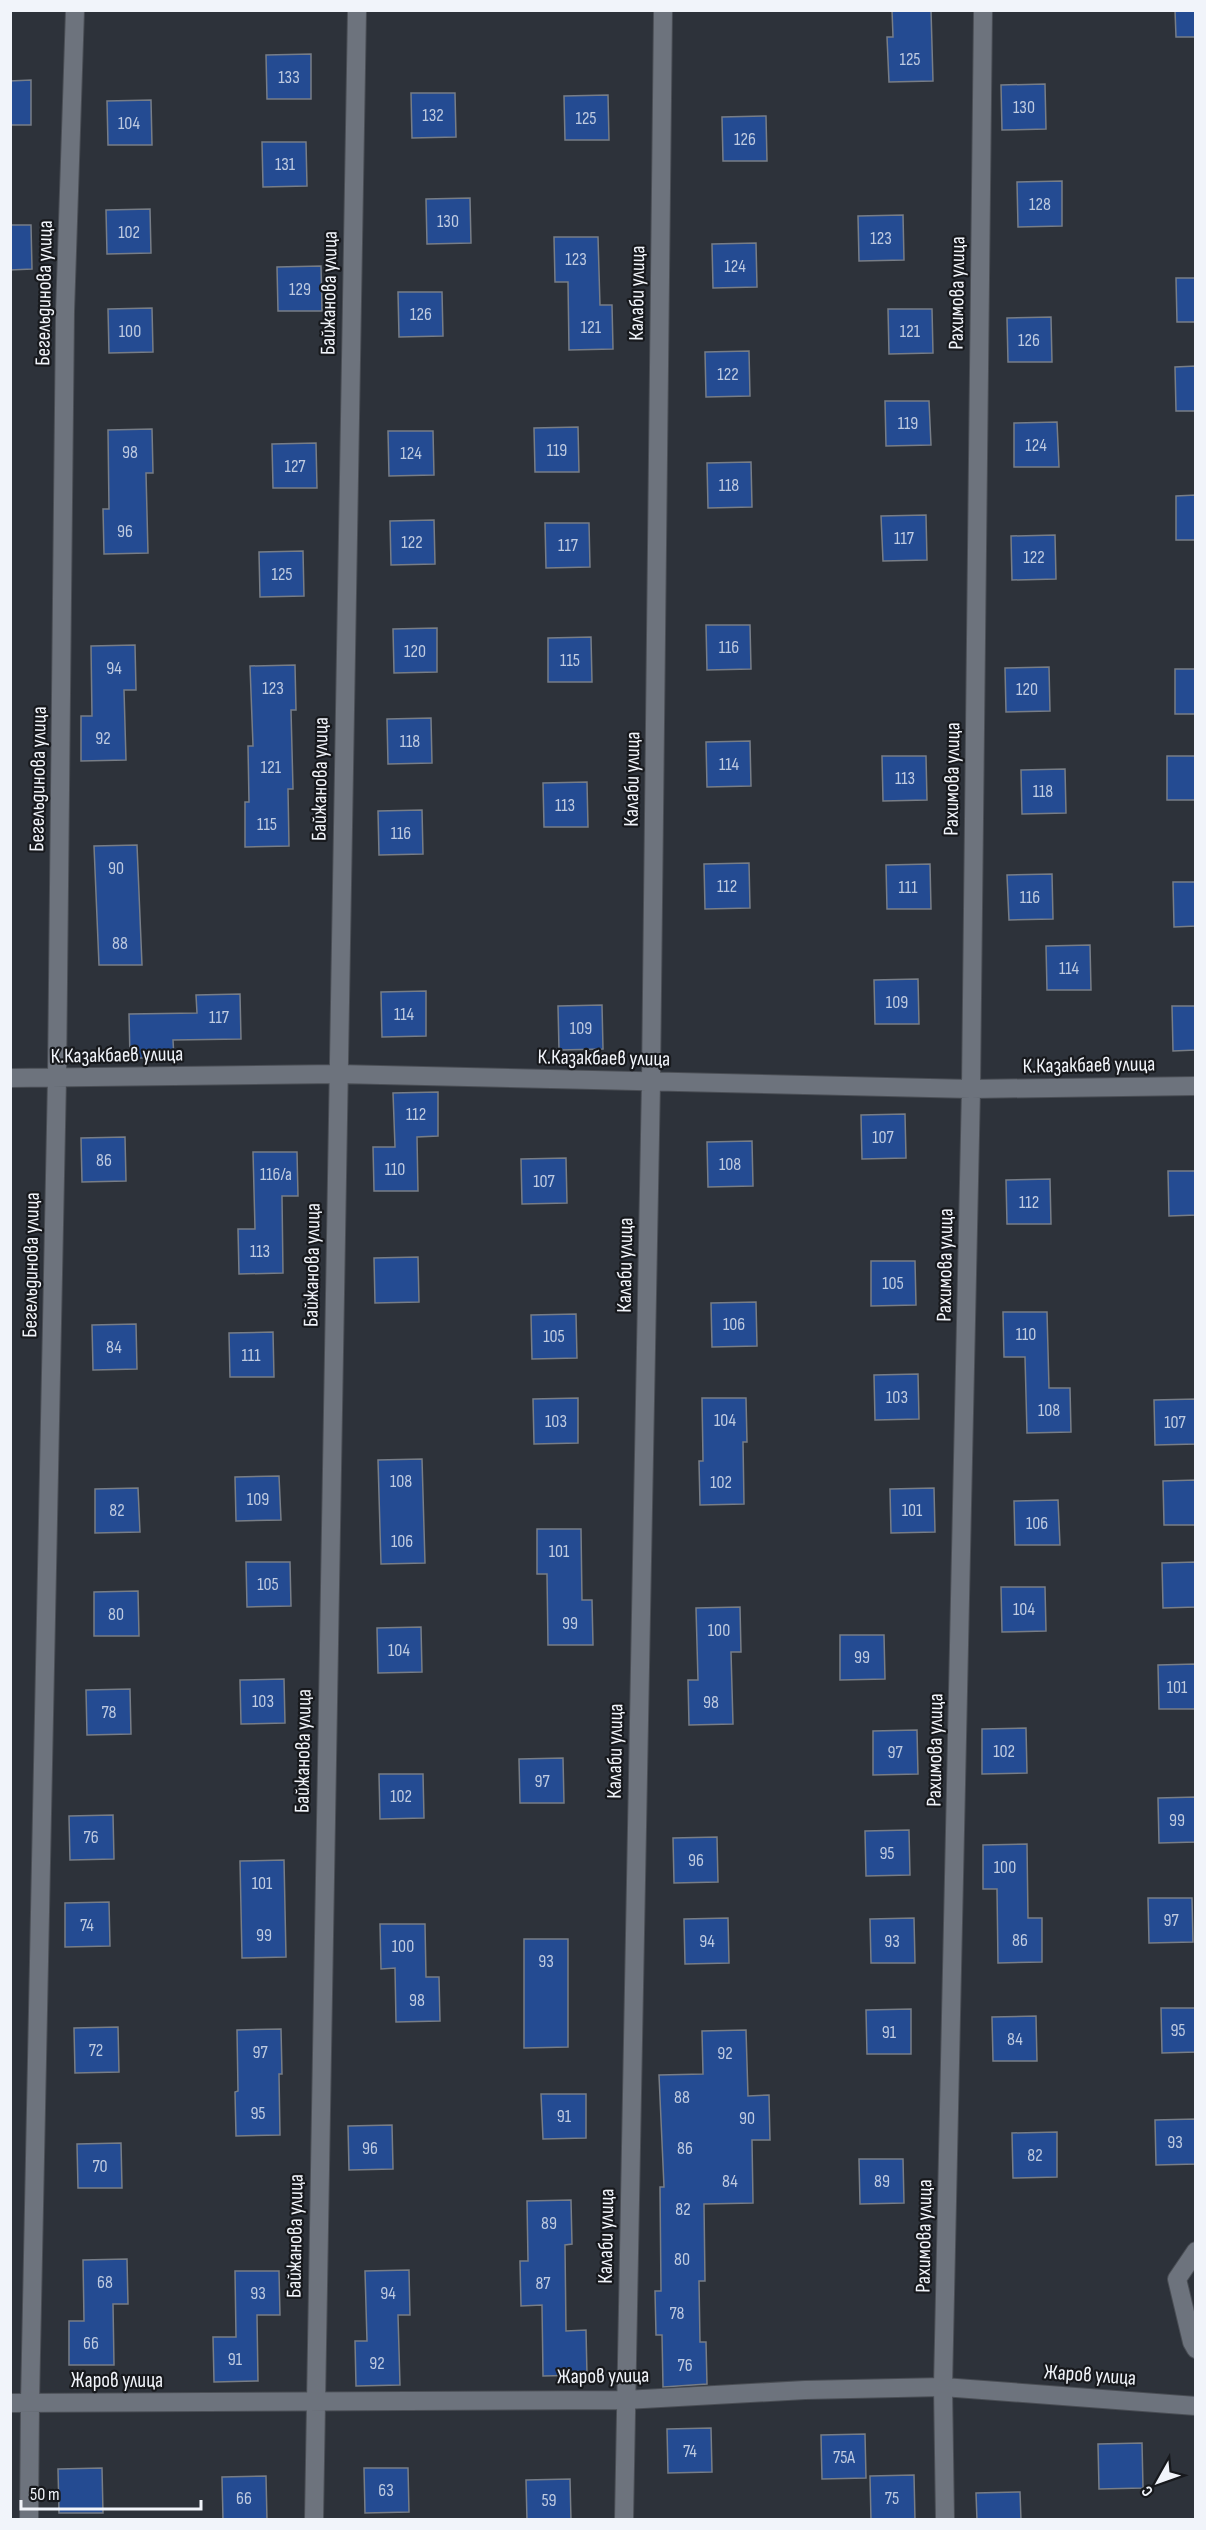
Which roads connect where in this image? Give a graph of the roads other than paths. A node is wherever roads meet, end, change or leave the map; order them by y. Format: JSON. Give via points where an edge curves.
{"nodes":[{"id":1,"x":75,"y":10,"type":"edge"},
{"id":2,"x":357,"y":10,"type":"edge"},
{"id":3,"x":663,"y":10,"type":"edge"},
{"id":4,"x":983,"y":10,"type":"edge"},
{"id":5,"x":338,"y":1074,"type":"junction"},
{"id":6,"x":10,"y":1078,"type":"edge"},
{"id":7,"x":57,"y":1078,"type":"junction"},
{"id":8,"x":651,"y":1082,"type":"junction"},
{"id":9,"x":1196,"y":1086,"type":"edge"},
{"id":10,"x":971,"y":1089,"type":"junction"},
{"id":11,"x":1196,"y":2251,"type":"edge"},
{"id":12,"x":1196,"y":2349,"type":"edge"},
{"id":13,"x":943,"y":2387,"type":"junction"},
{"id":14,"x":625,"y":2400,"type":"junction"},
{"id":15,"x":315,"y":2401,"type":"junction"},
{"id":16,"x":10,"y":2403,"type":"edge"},
{"id":17,"x":30,"y":2403,"type":"junction"},
{"id":18,"x":1196,"y":2406,"type":"edge"},
{"id":19,"x":29,"y":2520,"type":"edge"},
{"id":20,"x":314,"y":2520,"type":"edge"},
{"id":21,"x":624,"y":2520,"type":"edge"},
{"id":22,"x":945,"y":2520,"type":"edge"}],
"edges":[{"from":1,"to":7,"type":"street","name":"Бегельдинова улица","via":[[65,312]]},
{"from":2,"to":5,"type":"street","name":"Байжанова улица"},
{"from":3,"to":8,"type":"street","name":"Калаби улица"},
{"from":4,"to":10,"type":"street","name":"Рахимова улица"},
{"from":5,"to":7,"type":"street","name":"К.Казакбаев улица"},
{"from":5,"to":8,"type":"street","name":"К.Казакбаев улица"},
{"from":5,"to":15,"type":"street","name":"Байжанова улица"},
{"from":6,"to":7,"type":"street","name":"К.Казакбаев улица"},
{"from":7,"to":17,"type":"street","name":"Бегельдинова улица"},
{"from":8,"to":10,"type":"street","name":"К.Казакбаев улица"},
{"from":8,"to":14,"type":"street","name":"Калаби улица"},
{"from":9,"to":10,"type":"street","name":"К.Казакбаев улица"},
{"from":10,"to":13,"type":"street","name":"Рахимова улица"},
{"from":11,"to":12,"type":"street","via":[[1177,2279]]},
{"from":13,"to":14,"type":"street","name":"Жаров улица"},
{"from":13,"to":18,"type":"street","name":"Жаров улица"},
{"from":13,"to":22,"type":"street","name":"Рахимова улица"},
{"from":14,"to":15,"type":"street","name":"Жаров улица"},
{"from":14,"to":21,"type":"street","name":"Калаби улица"},
{"from":15,"to":17,"type":"street","name":"Жаров улица"},
{"from":15,"to":20,"type":"street","name":"Байжанова улица"},
{"from":16,"to":17,"type":"street","name":"Жаров улица"},
{"from":17,"to":19,"type":"street","name":"Бегельдинова улица"}]}
